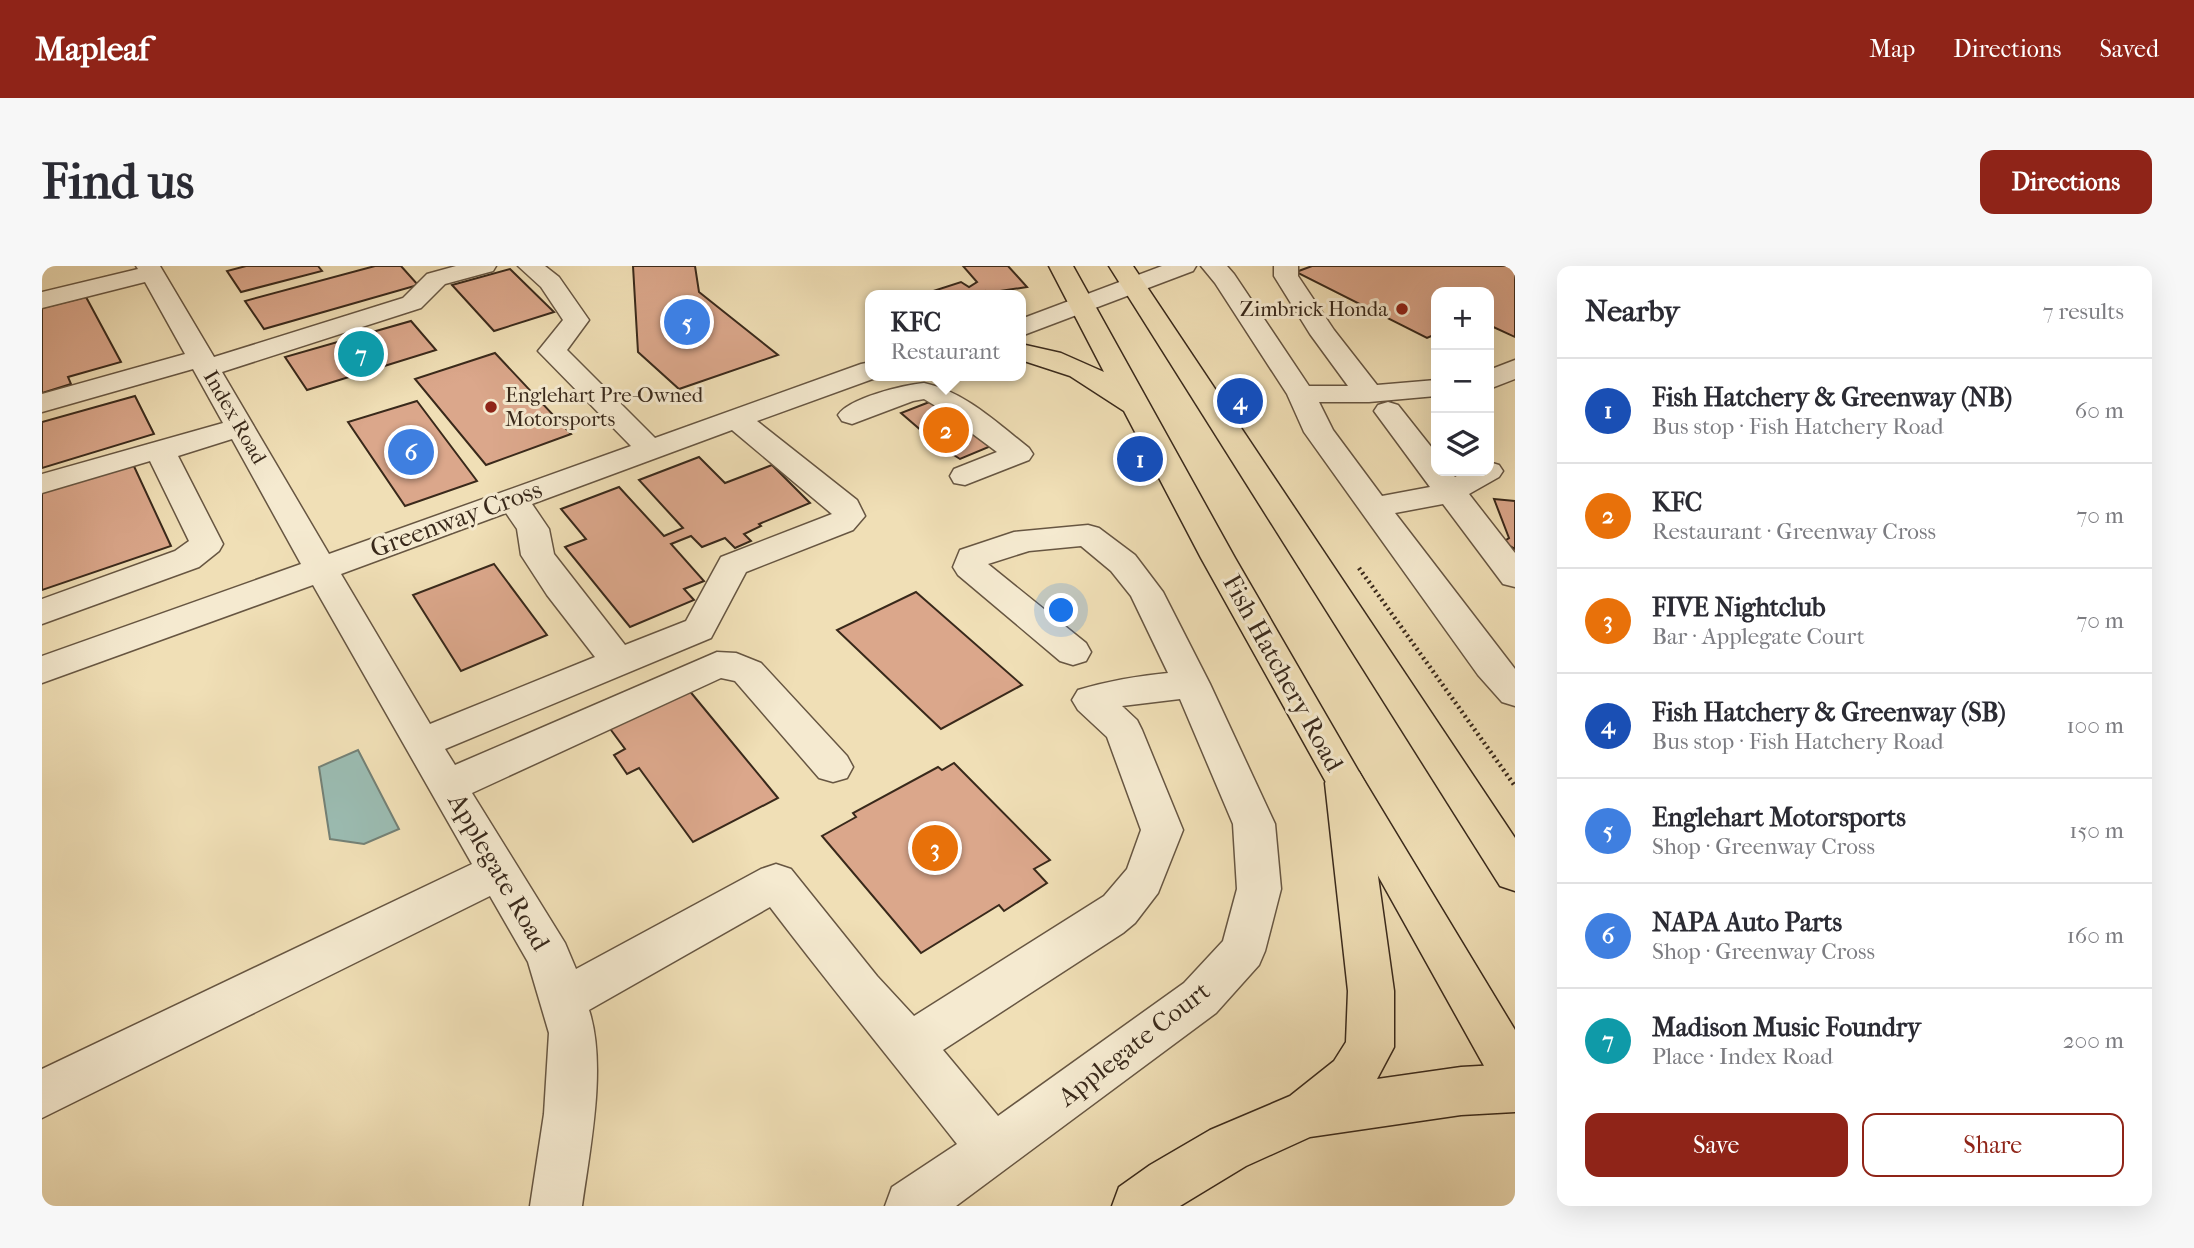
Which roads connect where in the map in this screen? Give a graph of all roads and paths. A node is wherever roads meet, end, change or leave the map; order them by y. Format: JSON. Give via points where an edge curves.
{"nodes":[{"id":1,"x":116,"y":266,"type":"edge"},
{"id":2,"x":484,"y":266,"type":"edge"},
{"id":3,"x":530,"y":266,"type":"edge"},
{"id":4,"x":1184,"y":266,"type":"edge"},
{"id":5,"x":1213,"y":266,"type":"edge"},
{"id":6,"x":1286,"y":266,"type":"edge"},
{"id":7,"x":150,"y":270,"type":"edge"},
{"id":8,"x":1127,"y":271,"type":"edge"},
{"id":9,"x":66,"y":273,"type":"dead end"},
{"id":10,"x":1072,"y":286,"type":"edge"},
{"id":11,"x":42,"y":300,"type":"edge"},
{"id":12,"x":1026,"y":303,"type":"edge"},
{"id":13,"x":1026,"y":324,"type":"edge"},
{"id":14,"x":1026,"y":353,"type":"edge"},
{"id":15,"x":204,"y":363,"type":"junction"},
{"id":16,"x":1515,"y":368,"type":"edge"},
{"id":17,"x":865,"y":372,"type":"edge"},
{"id":18,"x":1494,"y":378,"type":"edge"},
{"id":19,"x":1431,"y":389,"type":"edge"},
{"id":20,"x":1300,"y":394,"type":"junction"},
{"id":21,"x":42,"y":403,"type":"edge"},
{"id":22,"x":1378,"y":403,"type":"junction"},
{"id":23,"x":852,"y":415,"type":"dead end"},
{"id":24,"x":735,"y":418,"type":"junction"},
{"id":25,"x":1144,"y":418,"type":"junction"},
{"id":26,"x":240,"y":426,"type":"junction"},
{"id":27,"x":650,"y":449,"type":"junction"},
{"id":28,"x":161,"y":452,"type":"junction"},
{"id":29,"x":1515,"y":466,"type":"edge"},
{"id":30,"x":1494,"y":467,"type":"edge"},
{"id":31,"x":965,"y":476,"type":"dead end"},
{"id":32,"x":1478,"y":476,"type":"edge"},
{"id":33,"x":42,"y":484,"type":"edge"},
{"id":34,"x":1448,"y":493,"type":"junction"},
{"id":35,"x":512,"y":499,"type":"junction"},
{"id":36,"x":1374,"y":507,"type":"junction"},
{"id":37,"x":1353,"y":559,"type":"dead end"},
{"id":38,"x":321,"y":568,"type":"junction"},
{"id":39,"x":1515,"y":576,"type":"edge"},
{"id":40,"x":42,"y":612,"type":"edge"},
{"id":41,"x":1073,"y":652,"type":"dead end"},
{"id":42,"x":618,"y":662,"type":"junction"},
{"id":43,"x":42,"y":670,"type":"edge"},
{"id":44,"x":1192,"y":684,"type":"junction"},
{"id":45,"x":1515,"y":692,"type":"edge"},
{"id":46,"x":422,"y":743,"type":"junction"},
{"id":47,"x":833,"y":767,"type":"dead end"},
{"id":48,"x":1345,"y":783,"type":"junction"},
{"id":49,"x":448,"y":786,"type":"junction"},
{"id":50,"x":1515,"y":786,"type":"edge"},
{"id":51,"x":499,"y":871,"type":"junction"},
{"id":52,"x":1515,"y":873,"type":"edge"},
{"id":53,"x":563,"y":1000,"type":"junction"},
{"id":54,"x":909,"y":1045,"type":"junction"},
{"id":55,"x":1515,"y":1075,"type":"edge"},
{"id":56,"x":1515,"y":1088,"type":"edge"},
{"id":57,"x":42,"y":1094,"type":"edge"},
{"id":58,"x":1308,"y":1113,"type":"junction"},
{"id":59,"x":993,"y":1150,"type":"junction"},
{"id":60,"x":556,"y":1206,"type":"edge"},
{"id":61,"x":911,"y":1206,"type":"edge"},
{"id":62,"x":1138,"y":1206,"type":"edge"}],
"edges":[{"from":1,"to":9,"type":"street","via":[[78,275]]},
{"from":2,"to":15,"type":"street","via":[[436,279],[412,303]]},
{"from":3,"to":27,"type":"street","via":[[550,282],[576,320],[552,351]]},
{"from":4,"to":8,"type":"street"},
{"from":5,"to":20,"type":"street"},
{"from":6,"to":22,"type":"street","via":[[1286,276],[1323,334]]},
{"from":7,"to":11,"type":"street"},
{"from":7,"to":15,"type":"street","name":"Index Road"},
{"from":8,"to":10,"type":"street"},
{"from":8,"to":52,"type":"main road"},
{"from":10,"to":12,"type":"street"},
{"from":10,"to":13,"type":"street"},
{"from":10,"to":25,"type":"main road","name":"Fish Hatchery Road"},
{"from":14,"to":25,"type":"main road","via":[[1093,376]]},
{"from":15,"to":21,"type":"street"},
{"from":15,"to":26,"type":"street","name":"Index Road"},
{"from":16,"to":18,"type":"street"},
{"from":17,"to":24,"type":"street","name":"Greenway Cross"},
{"from":19,"to":22,"type":"street"},
{"from":20,"to":22,"type":"street"},
{"from":20,"to":36,"type":"street","via":[[1319,432]]},
{"from":22,"to":34,"type":"street"},
{"from":23,"to":31,"type":"street","via":[[916,393],[942,396],[1018,454]]},
{"from":24,"to":27,"type":"street","name":"Greenway Cross"},
{"from":24,"to":42,"type":"street","via":[[846,507],[849,516],[842,523],[733,565],[699,629]]},
{"from":25,"to":48,"type":"main road","name":"Fish Hatchery Road"},
{"from":26,"to":28,"type":"street"},
{"from":26,"to":38,"type":"street","name":"Index Road"},
{"from":27,"to":35,"type":"street","name":"Greenway Cross"},
{"from":28,"to":33,"type":"street"},
{"from":28,"to":40,"type":"street","via":[[207,544],[187,559]]},
{"from":29,"to":30,"type":"street"},
{"from":32,"to":34,"type":"street"},
{"from":34,"to":36,"type":"street"},
{"from":34,"to":39,"type":"street"},
{"from":35,"to":38,"type":"street","name":"Greenway Cross"},
{"from":35,"to":42,"type":"street","via":[[533,530],[538,555]]},
{"from":36,"to":45,"type":"street"},
{"from":37,"to":50,"type":"path"},
{"from":38,"to":43,"type":"street","name":"Greenway Cross"},
{"from":38,"to":46,"type":"street","name":"Applegate Road"},
{"from":41,"to":44,"type":"street","name":"Applegate Court","via":[[970,567],[972,558],[1034,537],[1088,535],[1123,563],[1146,592]]},
{"from":42,"to":46,"type":"street"},
{"from":44,"to":54,"type":"street","via":[[1091,700],[1123,730],[1162,830],[1145,880],[1130,902]]},
{"from":44,"to":59,"type":"street","name":"Applegate Court","via":[[1254,824],[1259,889],[1243,951],[1200,998]]},
{"from":46,"to":49,"type":"street","name":"Applegate Road"},
{"from":47,"to":49,"type":"street","via":[[748,672],[717,665]]},
{"from":48,"to":55,"type":"main road","name":"Fish Hatchery Road"},
{"from":48,"to":58,"type":"main road","via":[[1371,991],[1370,1047],[1351,1077]]},
{"from":49,"to":51,"type":"street","name":"Applegate Road"},
{"from":51,"to":53,"type":"street","name":"Applegate Road","via":[[550,957]]},
{"from":51,"to":57,"type":"street"},
{"from":53,"to":54,"type":"street","via":[[776,882]]},
{"from":53,"to":60,"type":"street","name":"Applegate Road","via":[[573,1033],[569,1114]]},
{"from":54,"to":59,"type":"street"},
{"from":56,"to":58,"type":"main road"},
{"from":58,"to":62,"type":"main road","via":[[1228,1148]]},
{"from":59,"to":61,"type":"street","name":"Applegate Court"}]}
